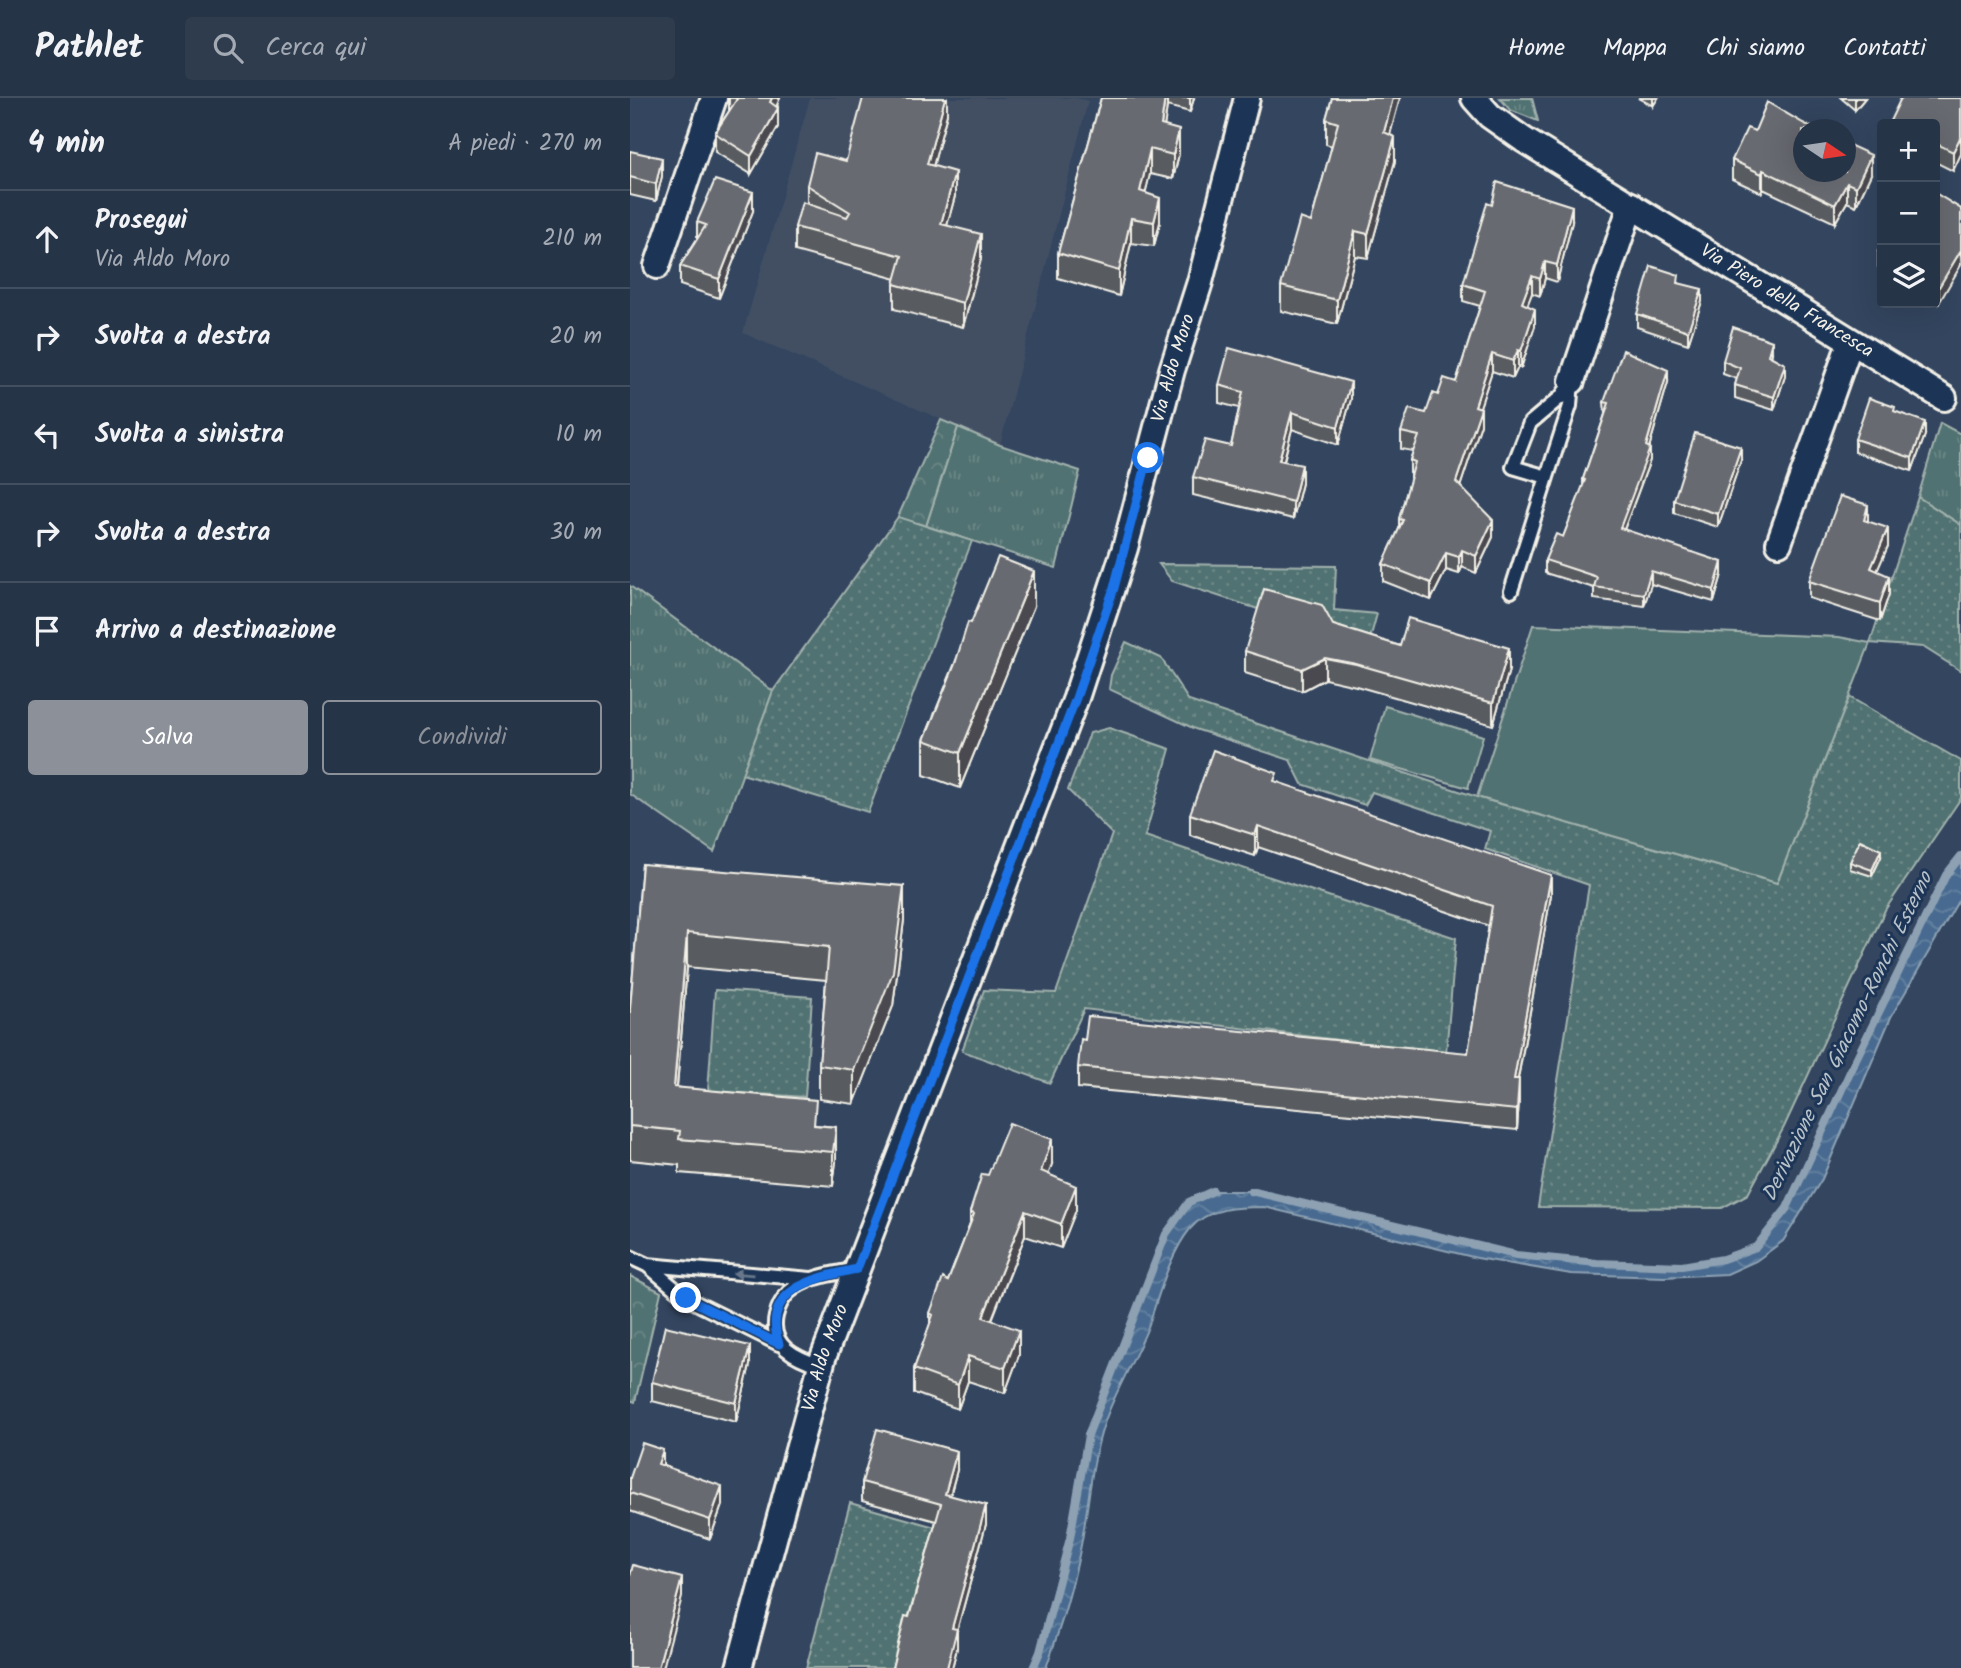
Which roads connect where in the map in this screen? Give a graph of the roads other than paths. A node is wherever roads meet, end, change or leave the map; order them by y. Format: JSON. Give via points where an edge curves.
{"nodes":[{"id":1,"x":714,"y":98,"type":"edge"},
{"id":2,"x":1247,"y":98,"type":"edge"},
{"id":3,"x":1474,"y":98,"type":"edge"},
{"id":4,"x":1631,"y":205,"type":"junction"},
{"id":5,"x":657,"y":267,"type":"dead end"},
{"id":6,"x":1850,"y":343,"type":"junction"},
{"id":7,"x":1572,"y":381,"type":"junction"},
{"id":8,"x":1944,"y":398,"type":"dead end"},
{"id":9,"x":1547,"y":477,"type":"junction"},
{"id":10,"x":1779,"y":544,"type":"dead end"},
{"id":11,"x":1511,"y":591,"type":"dead end"},
{"id":12,"x":630,"y":1257,"type":"edge"},
{"id":13,"x":647,"y":1265,"type":"junction"},
{"id":14,"x":857,"y":1269,"type":"junction"},
{"id":15,"x":811,"y":1279,"type":"junction"},
{"id":16,"x":779,"y":1344,"type":"junction"},
{"id":17,"x":821,"y":1366,"type":"junction"},
{"id":18,"x":739,"y":1668,"type":"edge"}],
"edges":[{"from":1,"to":5,"type":"street"},
{"from":2,"to":14,"type":"street","name":"Via Aldo Moro","via":[[1114,588],[1054,757]]},
{"from":3,"to":4,"type":"street","name":"Via Piero della Francesca","via":[[1524,140]]},
{"from":4,"to":6,"type":"street","name":"Via Piero della Francesca"},
{"from":4,"to":7,"type":"street"},
{"from":6,"to":8,"type":"street","name":"Via Piero della Francesca"},
{"from":6,"to":10,"type":"street"},
{"from":7,"to":9,"type":"lane","via":[[1570,406]]},
{"from":7,"to":9,"type":"lane","via":[[1561,397],[1530,423],[1513,467]]},
{"from":9,"to":11,"type":"lane"},
{"from":12,"to":13,"type":"lane"},
{"from":15,"to":13,"type":"lane","one_way":true},
{"from":13,"to":16,"type":"lane","via":[[686,1298]]},
{"from":14,"to":15,"type":"lane"},
{"from":14,"to":17,"type":"street","name":"Via Aldo Moro"},
{"from":15,"to":16,"type":"lane","via":[[789,1292],[779,1306],[774,1328]]},
{"from":16,"to":17,"type":"lane","via":[[799,1359]]},
{"from":17,"to":18,"type":"street","name":"Via Aldo Moro"}]}
